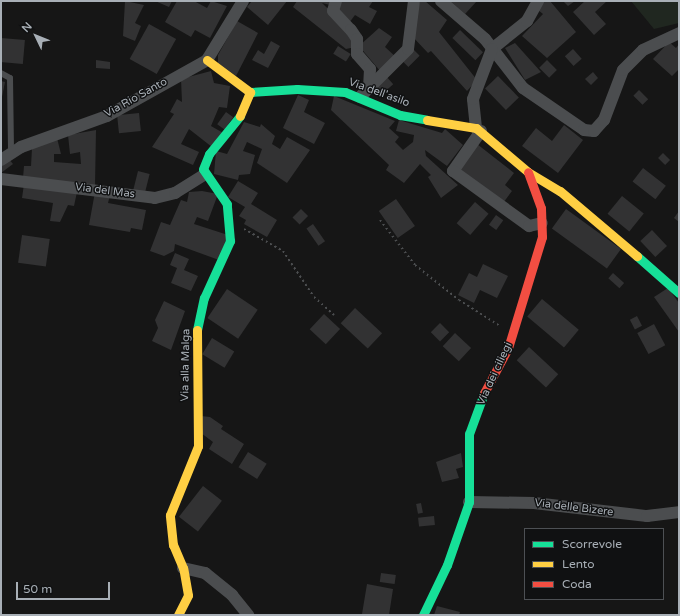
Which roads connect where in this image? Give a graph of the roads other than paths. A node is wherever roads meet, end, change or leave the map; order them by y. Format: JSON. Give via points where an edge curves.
{"nodes":[{"id":1,"x":243,"y":1,"type":"edge"},
{"id":2,"x":336,"y":1,"type":"edge"},
{"id":3,"x":414,"y":1,"type":"edge"},
{"id":4,"x":441,"y":1,"type":"edge"},
{"id":5,"x":538,"y":1,"type":"edge"},
{"id":6,"x":679,"y":34,"type":"edge"},
{"id":7,"x":492,"y":50,"type":"junction"},
{"id":8,"x":207,"y":60,"type":"junction"},
{"id":9,"x":1,"y":73,"type":"edge"},
{"id":10,"x":369,"y":86,"type":"junction"},
{"id":11,"x":250,"y":92,"type":"junction"},
{"id":12,"x":360,"y":97,"type":"junction"},
{"id":13,"x":478,"y":129,"type":"junction"},
{"id":14,"x":6,"y":156,"type":"edge"},
{"id":15,"x":528,"y":172,"type":"junction"},
{"id":16,"x":204,"y":175,"type":"junction"},
{"id":17,"x":1,"y":179,"type":"edge"},
{"id":18,"x":542,"y":223,"type":"junction"},
{"id":19,"x":679,"y":293,"type":"edge"},
{"id":20,"x":469,"y":502,"type":"junction"},
{"id":21,"x":679,"y":512,"type":"edge"},
{"id":22,"x":182,"y":568,"type":"junction"},
{"id":23,"x":178,"y":615,"type":"edge"},
{"id":24,"x":248,"y":615,"type":"edge"},
{"id":25,"x":423,"y":615,"type":"edge"}],
"edges":[{"from":1,"to":8,"type":"street","name":"Via Rio Santo"},
{"from":2,"to":10,"type":"street","via":[[333,11],[357,39],[357,54],[370,69]]},
{"from":3,"to":10,"type":"street","via":[[408,49]]},
{"from":4,"to":7,"type":"street"},
{"from":5,"to":7,"type":"street","via":[[526,21]]},
{"from":6,"to":7,"type":"street","via":[[643,50],[623,70],[604,120],[594,131],[584,130],[523,88]]},
{"from":7,"to":13,"type":"street","via":[[473,99]]},
{"from":8,"to":11,"type":"street"},
{"from":8,"to":14,"type":"street","name":"Via Rio Santo","via":[[107,116]]},
{"from":9,"to":14,"type":"lane","via":[[10,78]]},
{"from":10,"to":12,"type":"street"},
{"from":11,"to":12,"type":"street","name":"Via dell'asilo","via":[[324,90]]},
{"from":11,"to":16,"type":"street","via":[[240,116],[209,154]]},
{"from":12,"to":13,"type":"street","name":"Via dell'asilo","via":[[400,115],[438,124]]},
{"from":13,"to":15,"type":"street","name":"Via dei ciliegi"},
{"from":13,"to":18,"type":"street","via":[[453,171],[529,226]]},
{"from":15,"to":18,"type":"street","name":"Via dei ciliegi","via":[[541,208]]},
{"from":15,"to":19,"type":"street","via":[[560,191]]},
{"from":16,"to":17,"type":"street","name":"Via del Mas","via":[[175,193],[156,198]]},
{"from":16,"to":22,"type":"street","name":"Via alla Malga","via":[[227,204],[230,241],[204,298],[197,330],[198,446],[170,515],[173,545]]},
{"from":18,"to":20,"type":"street","name":"Via dei ciliegi","via":[[542,237],[514,333],[486,387],[469,434]]},
{"from":20,"to":21,"type":"street","name":"Via delle Bìzere","via":[[534,503],[647,516]]},
{"from":20,"to":25,"type":"street","name":"Via dei ciliegi","via":[[448,565]]},
{"from":22,"to":23,"type":"street","name":"Via alla Malga","via":[[188,595]]},
{"from":22,"to":24,"type":"street","via":[[205,573],[232,595]]}]}
